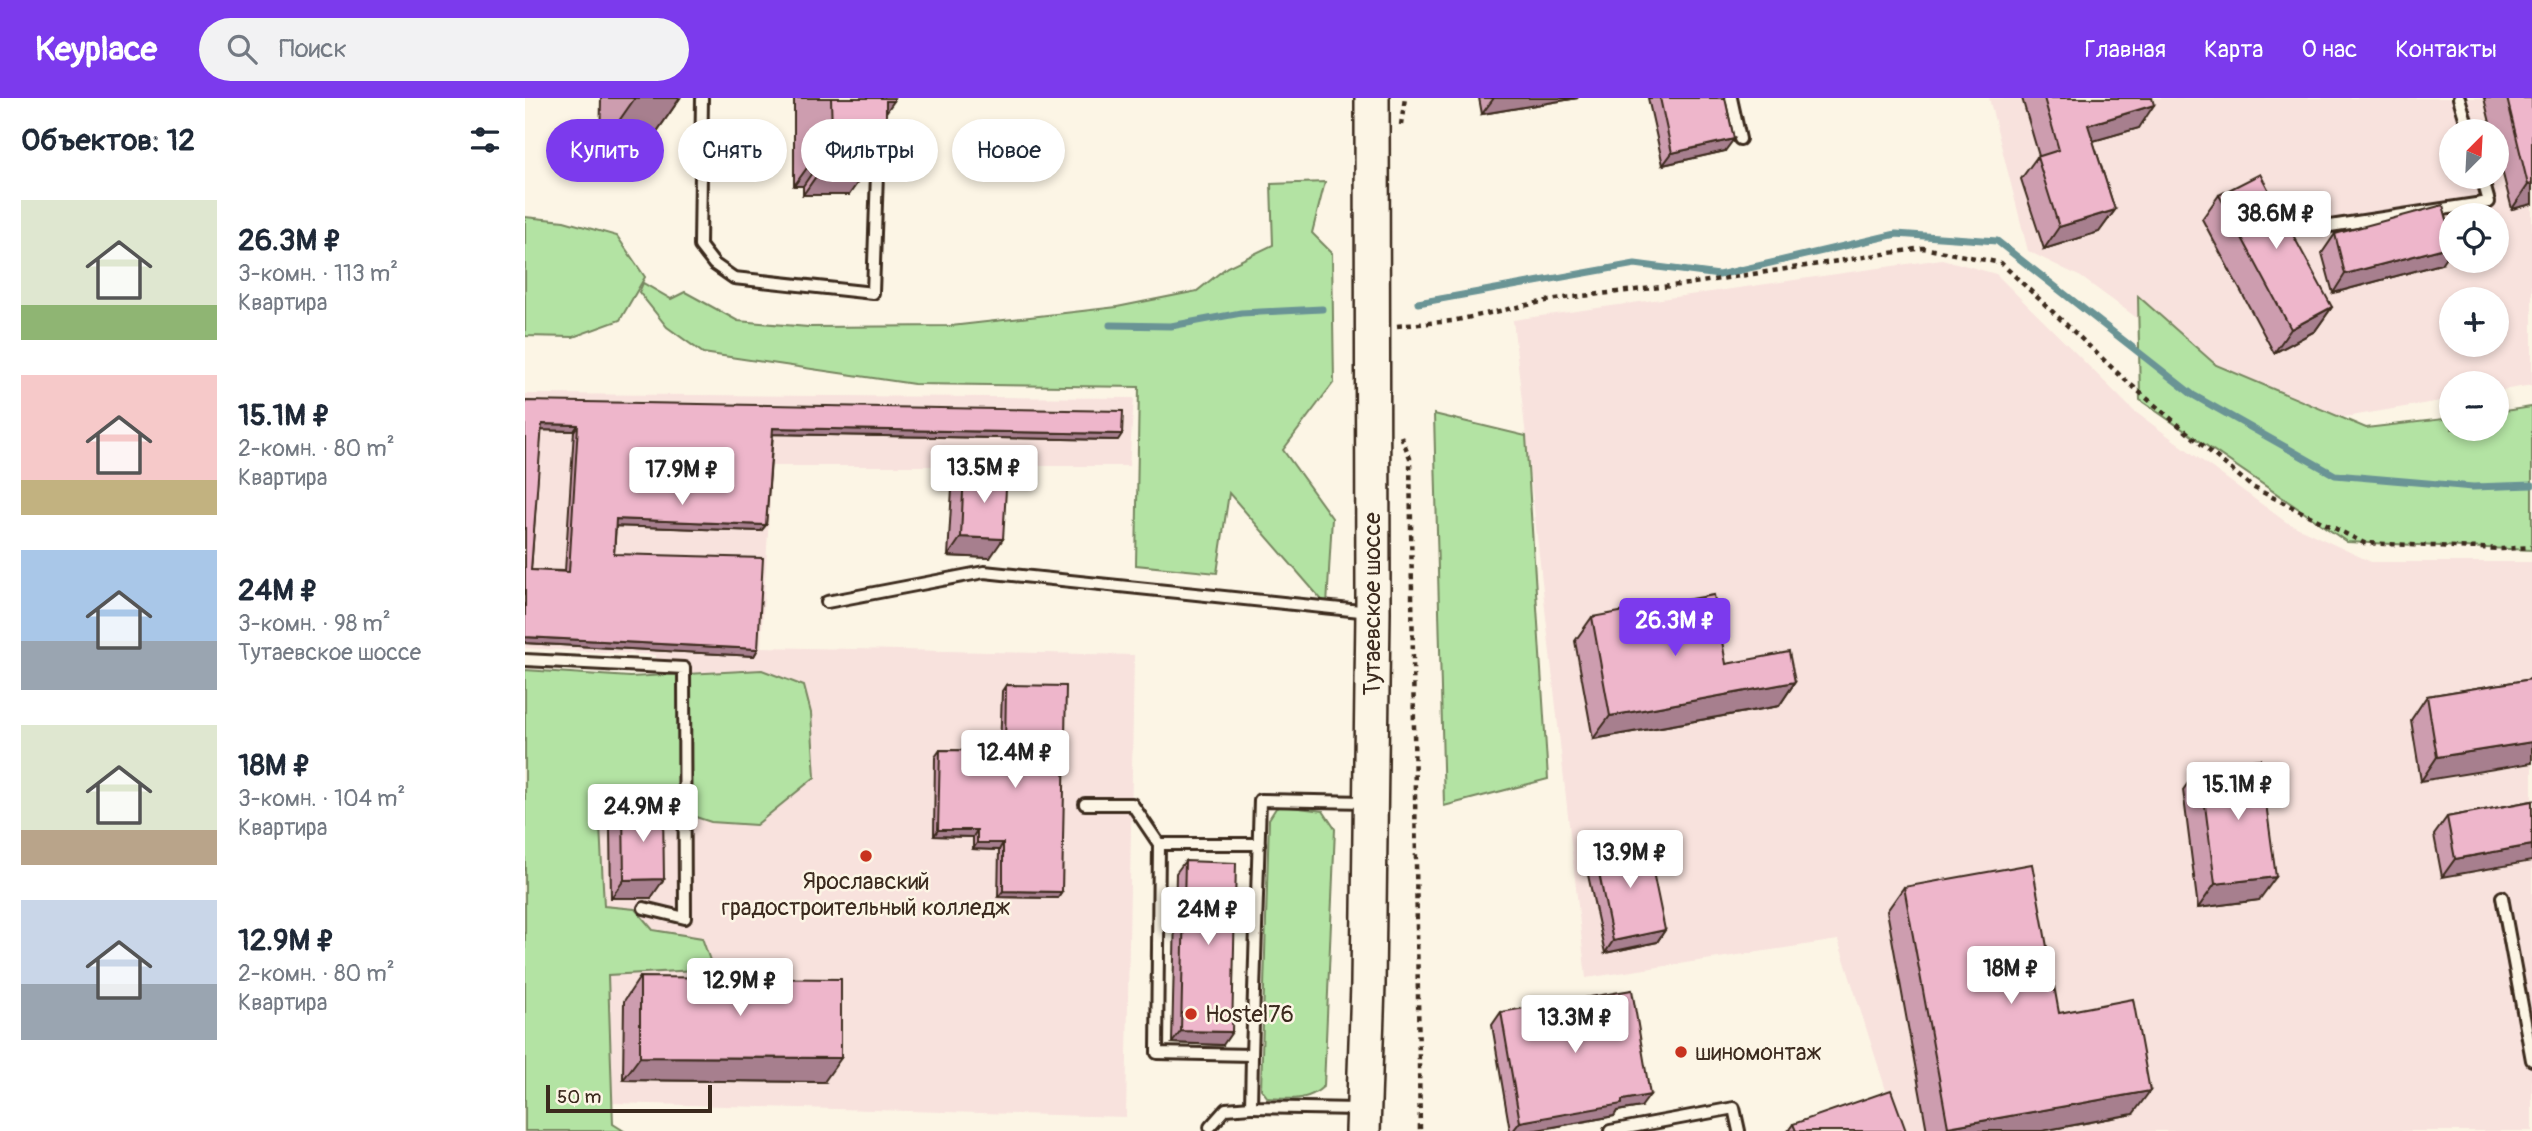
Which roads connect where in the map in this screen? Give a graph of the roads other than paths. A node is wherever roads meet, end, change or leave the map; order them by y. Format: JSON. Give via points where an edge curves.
{"nodes":[{"id":1,"x":702,"y":98,"type":"edge"},
{"id":2,"x":1372,"y":98,"type":"edge"},
{"id":3,"x":1731,"y":98,"type":"edge"},
{"id":4,"x":2459,"y":98,"type":"edge"},
{"id":5,"x":2465,"y":119,"type":"edge"},
{"id":6,"x":1740,"y":139,"type":"dead end"},
{"id":7,"x":877,"y":182,"type":"edge"},
{"id":8,"x":2485,"y":189,"type":"edge"},
{"id":9,"x":2317,"y":228,"type":"dead end"},
{"id":10,"x":827,"y":602,"type":"dead end"},
{"id":11,"x":1373,"y":612,"type":"junction"},
{"id":12,"x":525,"y":660,"type":"edge"},
{"id":13,"x":1370,"y":802,"type":"junction"},
{"id":14,"x":1085,"y":804,"type":"dead end"},
{"id":15,"x":1159,"y":844,"type":"junction"},
{"id":16,"x":1258,"y":844,"type":"junction"},
{"id":17,"x":2502,"y":897,"type":"dead end"},
{"id":18,"x":644,"y":908,"type":"dead end"},
{"id":19,"x":1252,"y":1055,"type":"junction"},
{"id":20,"x":2532,"y":1060,"type":"edge"},
{"id":21,"x":1251,"y":1107,"type":"junction"},
{"id":22,"x":1365,"y":1124,"type":"edge"},
{"id":23,"x":1210,"y":1127,"type":"dead end"},
{"id":24,"x":1609,"y":1131,"type":"edge"},
{"id":25,"x":1739,"y":1131,"type":"edge"}],
"edges":[{"from":1,"to":7,"type":"lane","via":[[700,246],[713,264],[734,278],[873,293]]},
{"from":2,"to":11,"type":"main road","name":"Тутаевское шоссе"},
{"from":3,"to":6,"type":"lane"},
{"from":4,"to":5,"type":"lane"},
{"from":8,"to":9,"type":"lane","via":[[2489,202]]},
{"from":10,"to":11,"type":"lane","via":[[984,572]]},
{"from":11,"to":13,"type":"main road","name":"Тутаевское шоссе"},
{"from":12,"to":18,"type":"lane","via":[[684,668],[685,918]]},
{"from":13,"to":16,"type":"lane","via":[[1260,800]]},
{"from":13,"to":22,"type":"main road","name":"Тутаевское шоссе"},
{"from":14,"to":15,"type":"lane","via":[[1132,804]]},
{"from":15,"to":16,"type":"lane"},
{"from":15,"to":19,"type":"lane","via":[[1157,1053]]},
{"from":16,"to":19,"type":"lane"},
{"from":17,"to":20,"type":"lane"},
{"from":19,"to":21,"type":"lane"},
{"from":21,"to":22,"type":"lane"},
{"from":21,"to":23,"type":"lane","via":[[1226,1109]]},
{"from":24,"to":25,"type":"lane","via":[[1734,1108]]}]}
